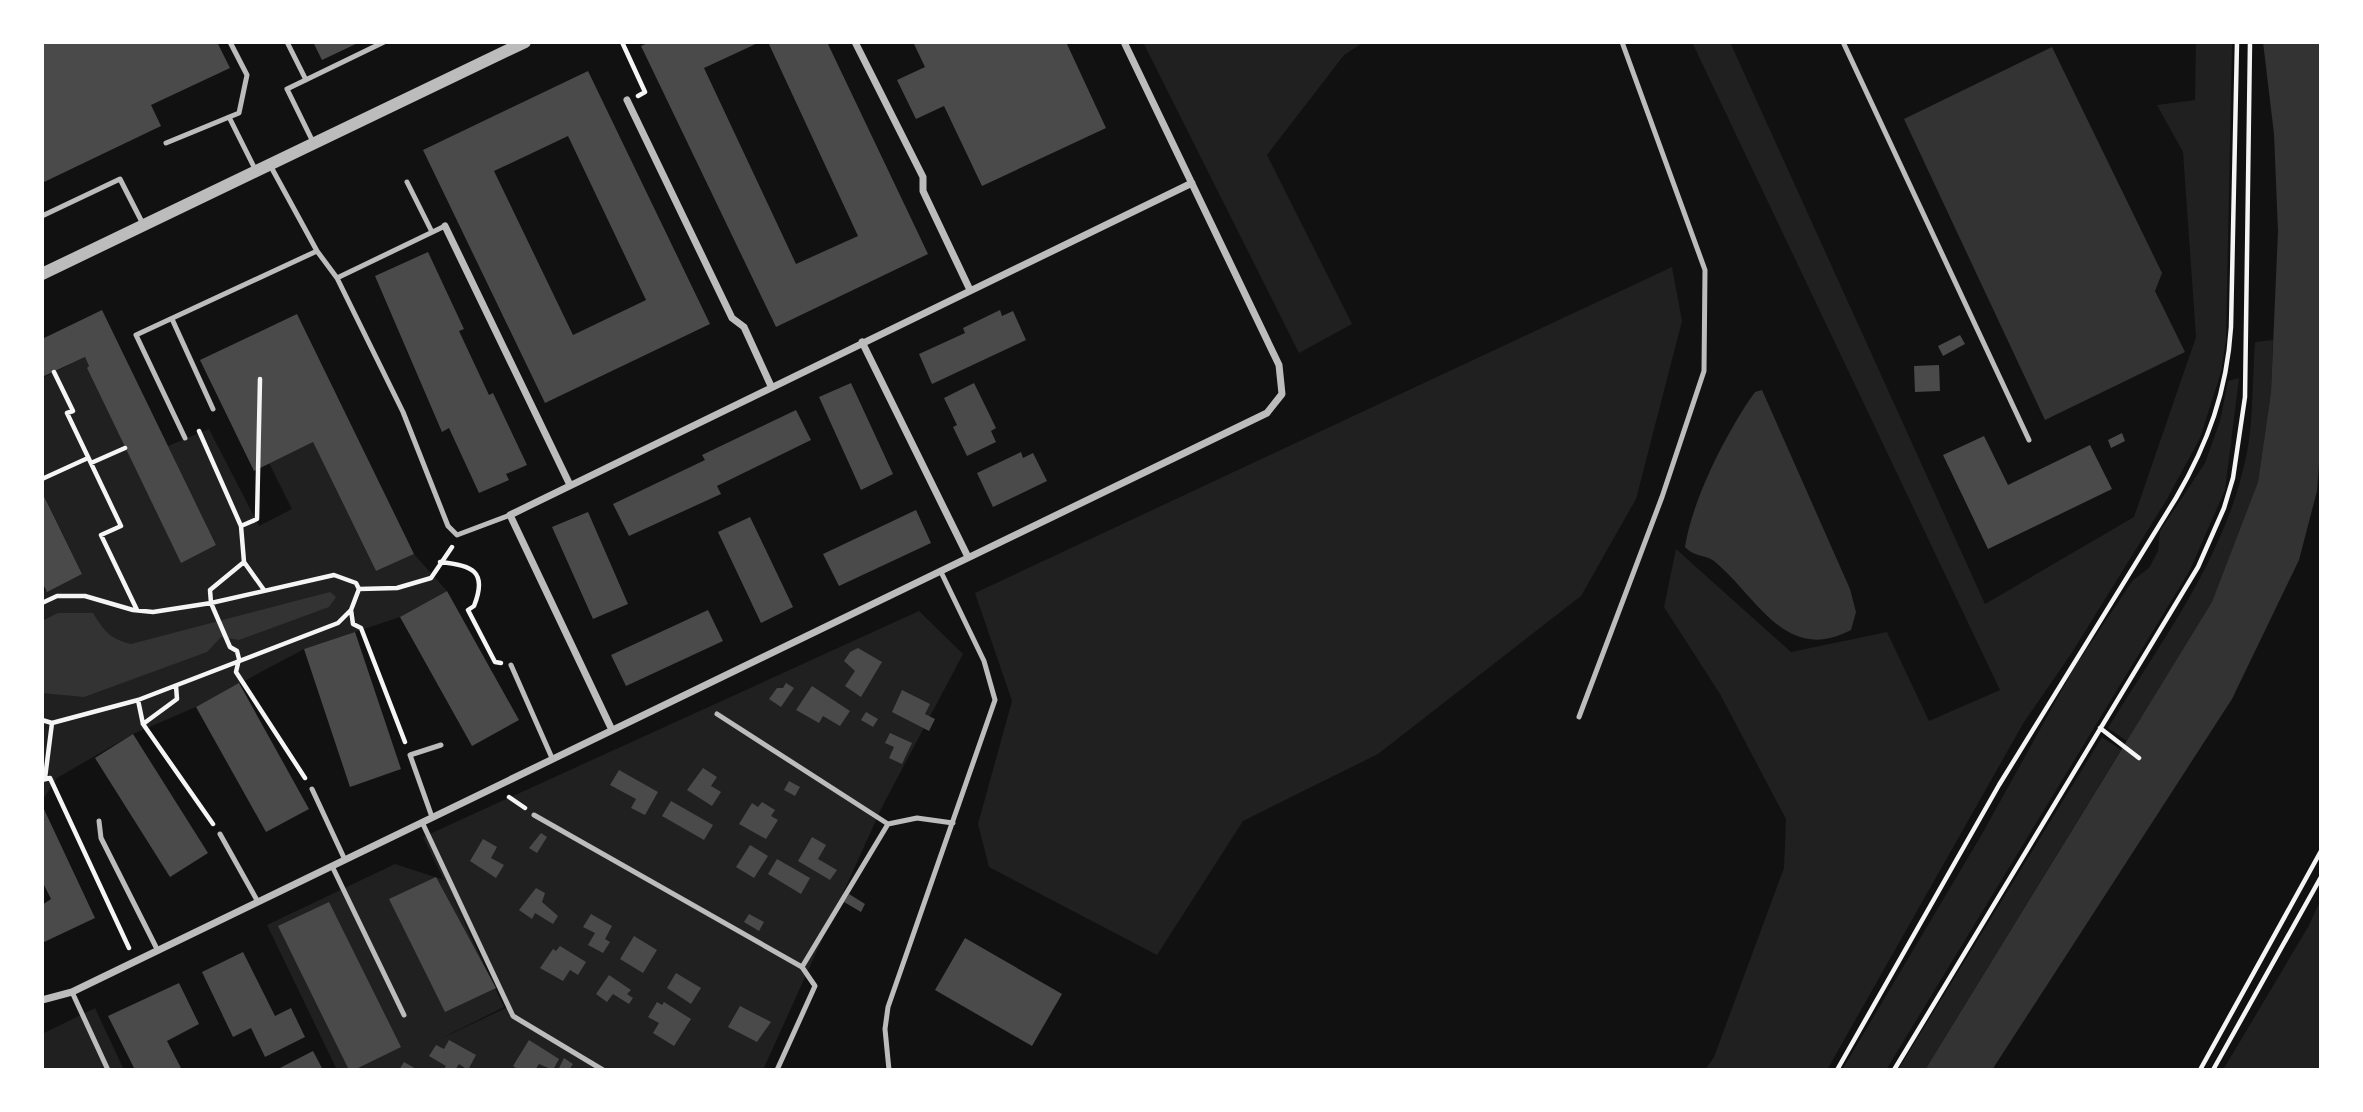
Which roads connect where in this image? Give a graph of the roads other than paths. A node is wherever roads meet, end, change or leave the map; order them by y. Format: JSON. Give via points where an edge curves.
{"nodes":[{"id":1,"x":230,"y":42,"type":"edge"},
{"id":2,"x":287,"y":42,"type":"edge"},
{"id":3,"x":384,"y":42,"type":"edge"},
{"id":4,"x":525,"y":42,"type":"edge"},
{"id":5,"x":855,"y":42,"type":"edge"},
{"id":6,"x":1124,"y":42,"type":"edge"},
{"id":7,"x":1622,"y":42,"type":"edge"},
{"id":8,"x":1843,"y":42,"type":"edge"},
{"id":9,"x":306,"y":80,"type":"junction"},
{"id":10,"x":627,"y":100,"type":"road end"},
{"id":11,"x":229,"y":117,"type":"junction"},
{"id":12,"x":166,"y":143,"type":"dead end"},
{"id":13,"x":314,"y":144,"type":"junction"},
{"id":14,"x":270,"y":165,"type":"junction"},
{"id":15,"x":257,"y":172,"type":"junction"},
{"id":16,"x":407,"y":182,"type":"dead end"},
{"id":17,"x":1192,"y":183,"type":"junction"},
{"id":18,"x":42,"y":216,"type":"edge"},
{"id":19,"x":144,"y":226,"type":"junction"},
{"id":20,"x":445,"y":226,"type":"joint"},
{"id":21,"x":432,"y":232,"type":"junction"},
{"id":22,"x":317,"y":251,"type":"junction"},
{"id":23,"x":42,"y":274,"type":"edge"},
{"id":24,"x":337,"y":278,"type":"junction"},
{"id":25,"x":970,"y":290,"type":"junction"},
{"id":26,"x":172,"y":319,"type":"junction"},
{"id":27,"x":862,"y":342,"type":"junction"},
{"id":28,"x":771,"y":386,"type":"junction"},
{"id":29,"x":213,"y":409,"type":"road end"},
{"id":30,"x":185,"y":438,"type":"dead end"},
{"id":31,"x":2029,"y":440,"type":"dead end"},
{"id":32,"x":570,"y":485,"type":"junction"},
{"id":33,"x":510,"y":515,"type":"junction"},
{"id":34,"x":968,"y":557,"type":"junction"},
{"id":35,"x":941,"y":572,"type":"junction"},
{"id":36,"x":511,"y":665,"type":"road end"},
{"id":37,"x":718,"y":714,"type":"dead end"},
{"id":38,"x":1580,"y":717,"type":"dead end"},
{"id":39,"x":612,"y":730,"type":"junction"},
{"id":40,"x":441,"y":745,"type":"dead end"},
{"id":41,"x":552,"y":758,"type":"junction"},
{"id":42,"x":312,"y":789,"type":"road end"},
{"id":43,"x":534,"y":815,"type":"road end"},
{"id":44,"x":432,"y":817,"type":"junction"},
{"id":45,"x":99,"y":821,"type":"dead end"},
{"id":46,"x":422,"y":822,"type":"junction"},
{"id":47,"x":953,"y":823,"type":"junction"},
{"id":48,"x":888,"y":824,"type":"junction"},
{"id":49,"x":219,"y":834,"type":"road end"},
{"id":50,"x":345,"y":860,"type":"junction"},
{"id":51,"x":332,"y":866,"type":"junction"},
{"id":52,"x":258,"y":902,"type":"junction"},
{"id":53,"x":158,"y":951,"type":"junction"},
{"id":54,"x":802,"y":967,"type":"junction"},
{"id":55,"x":72,"y":992,"type":"junction"},
{"id":56,"x":42,"y":1000,"type":"edge"},
{"id":57,"x":404,"y":1015,"type":"dead end"},
{"id":58,"x":108,"y":1070,"type":"edge"},
{"id":59,"x":603,"y":1070,"type":"edge"},
{"id":60,"x":778,"y":1070,"type":"edge"},
{"id":61,"x":889,"y":1070,"type":"edge"}],
"edges":[{"from":1,"to":11,"type":"lane","via":[[247,75],[239,113]]},
{"from":2,"to":9,"type":"lane"},
{"from":3,"to":9,"type":"lane"},
{"from":4,"to":13,"type":"street"},
{"from":5,"to":25,"type":"street","via":[[923,177],[923,191]]},
{"from":6,"to":17,"type":"street"},
{"from":7,"to":38,"type":"lane","via":[[1705,270],[1704,371]]},
{"from":8,"to":31,"type":"lane"},
{"from":9,"to":13,"type":"lane","via":[[287,89]]},
{"from":10,"to":28,"type":"street","via":[[732,318],[744,327]]},
{"from":11,"to":12,"type":"lane"},
{"from":11,"to":15,"type":"lane"},
{"from":13,"to":14,"type":"street"},
{"from":14,"to":15,"type":"street"},
{"from":14,"to":22,"type":"lane"},
{"from":15,"to":19,"type":"street"},
{"from":16,"to":21,"type":"lane"},
{"from":17,"to":25,"type":"street"},
{"from":17,"to":34,"type":"street","via":[[1279,365],[1282,394],[1257,421]]},
{"from":18,"to":19,"type":"lane","via":[[120,179]]},
{"from":19,"to":23,"type":"street"},
{"from":20,"to":21,"type":"lane"},
{"from":20,"to":32,"type":"street"},
{"from":21,"to":24,"type":"lane"},
{"from":22,"to":24,"type":"lane"},
{"from":22,"to":26,"type":"lane"},
{"from":24,"to":33,"type":"lane","via":[[403,412],[440,509],[457,535]]},
{"from":25,"to":27,"type":"street"},
{"from":26,"to":29,"type":"lane"},
{"from":26,"to":30,"type":"lane","via":[[136,335]]},
{"from":27,"to":28,"type":"street"},
{"from":27,"to":34,"type":"street"},
{"from":28,"to":32,"type":"street"},
{"from":32,"to":33,"type":"street"},
{"from":33,"to":39,"type":"street"},
{"from":34,"to":35,"type":"street"},
{"from":35,"to":39,"type":"street"},
{"from":35,"to":47,"type":"lane","via":[[987,668],[995,700]]},
{"from":36,"to":41,"type":"lane"},
{"from":37,"to":48,"type":"lane"},
{"from":39,"to":41,"type":"street"},
{"from":40,"to":44,"type":"lane","via":[[410,755]]},
{"from":41,"to":44,"type":"street"},
{"from":42,"to":50,"type":"lane"},
{"from":43,"to":54,"type":"lane"},
{"from":44,"to":46,"type":"street"},
{"from":45,"to":53,"type":"lane","via":[[101,838]]},
{"from":46,"to":50,"type":"street"},
{"from":46,"to":59,"type":"lane","via":[[513,1016]]},
{"from":47,"to":48,"type":"lane","via":[[917,818]]},
{"from":47,"to":61,"type":"lane","via":[[888,1007]]},
{"from":48,"to":54,"type":"lane"},
{"from":49,"to":52,"type":"lane"},
{"from":50,"to":51,"type":"street"},
{"from":51,"to":52,"type":"street"},
{"from":51,"to":57,"type":"lane"},
{"from":52,"to":53,"type":"street"},
{"from":53,"to":55,"type":"street"},
{"from":54,"to":60,"type":"lane","via":[[815,986]]},
{"from":55,"to":56,"type":"street"},
{"from":55,"to":58,"type":"lane"}]}
